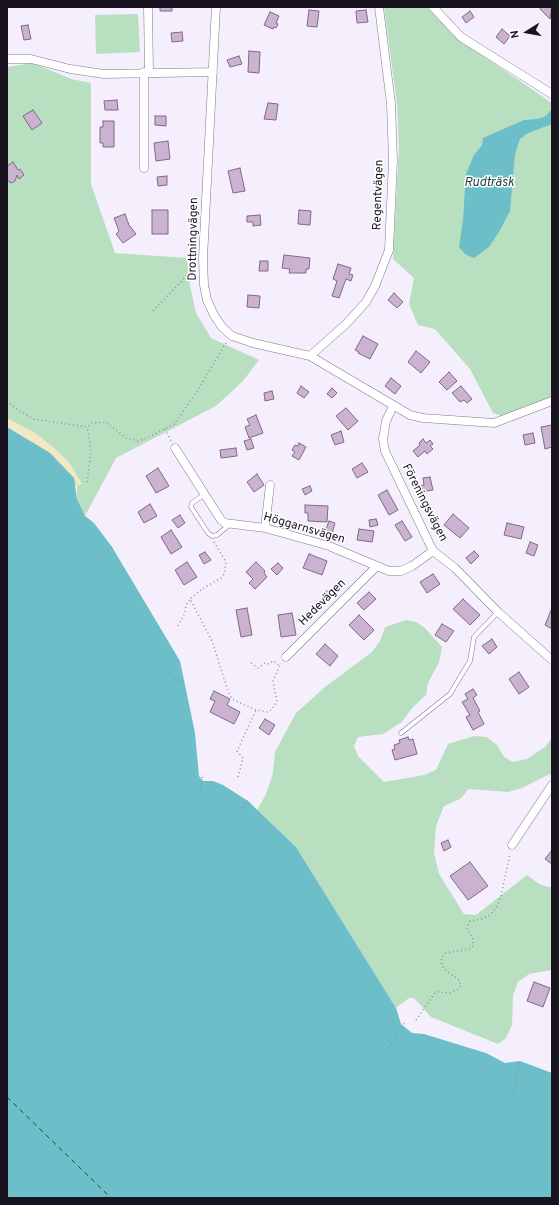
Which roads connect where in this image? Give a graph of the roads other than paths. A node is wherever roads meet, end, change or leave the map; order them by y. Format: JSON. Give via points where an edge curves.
{"nodes":[{"id":1,"x":148,"y":7,"type":"edge"},
{"id":2,"x":216,"y":7,"type":"edge"},
{"id":3,"x":379,"y":7,"type":"edge"},
{"id":4,"x":433,"y":7,"type":"edge"},
{"id":5,"x":7,"y":59,"type":"edge"},
{"id":6,"x":146,"y":72,"type":"junction"},
{"id":7,"x":213,"y":72,"type":"junction"},
{"id":8,"x":552,"y":94,"type":"edge"},
{"id":9,"x":144,"y":168,"type":"dead end"},
{"id":10,"x":310,"y":356,"type":"junction"},
{"id":11,"x":552,"y":402,"type":"edge"},
{"id":12,"x":393,"y":406,"type":"junction"},
{"id":13,"x":175,"y":448,"type":"road end"},
{"id":14,"x":270,"y":485,"type":"dead end"},
{"id":15,"x":205,"y":494,"type":"junction"},
{"id":16,"x":230,"y":524,"type":"junction"},
{"id":17,"x":265,"y":528,"type":"junction"},
{"id":18,"x":433,"y":551,"type":"junction"},
{"id":19,"x":377,"y":566,"type":"junction"},
{"id":20,"x":498,"y":612,"type":"junction"},
{"id":21,"x":286,"y":657,"type":"road end"},
{"id":22,"x":552,"y":660,"type":"edge"},
{"id":23,"x":401,"y":733,"type":"dead end"},
{"id":24,"x":552,"y":785,"type":"edge"},
{"id":25,"x":512,"y":845,"type":"road end"}],
"edges":[{"from":1,"to":6,"type":"street"},
{"from":2,"to":7,"type":"street","name":"Drottningvägen"},
{"from":3,"to":10,"type":"street","name":"Regentvägen","via":[[391,104],[393,160],[389,250],[366,302],[335,335]]},
{"from":4,"to":8,"type":"street","via":[[462,37]]},
{"from":5,"to":6,"type":"street","via":[[31,59],[104,74]]},
{"from":6,"to":7,"type":"street"},
{"from":6,"to":9,"type":"street"},
{"from":7,"to":10,"type":"street","name":"Drottningvägen","via":[[203,258],[207,300],[222,327],[232,336]]},
{"from":10,"to":12,"type":"street","name":"Drottningvägen"},
{"from":11,"to":12,"type":"street","name":"Drottningvägen","via":[[494,423],[423,418],[410,415]]},
{"from":12,"to":18,"type":"street","name":"Föreningsvägen","via":[[386,421],[383,439],[385,451]]},
{"from":13,"to":15,"type":"street"},
{"from":14,"to":17,"type":"street"},
{"from":15,"to":16,"type":"street","via":[[221,520]]},
{"from":15,"to":16,"type":"lane","via":[[192,503],[192,507],[208,533],[212,536],[217,534]]},
{"from":16,"to":17,"type":"street","name":"Höggarnsvägen"},
{"from":17,"to":19,"type":"street","name":"Höggarnsvägen","via":[[329,546]]},
{"from":18,"to":19,"type":"street","name":"Höggarnsvägen","via":[[401,571],[389,571]]},
{"from":18,"to":20,"type":"street","name":"Föreningsvägen","via":[[455,568]]},
{"from":19,"to":21,"type":"street","name":"Hedevägen"},
{"from":20,"to":22,"type":"street","name":"Föreningsvägen"},
{"from":20,"to":23,"type":"lane","via":[[474,637],[470,661],[450,694]]},
{"from":24,"to":25,"type":"street"}]}
